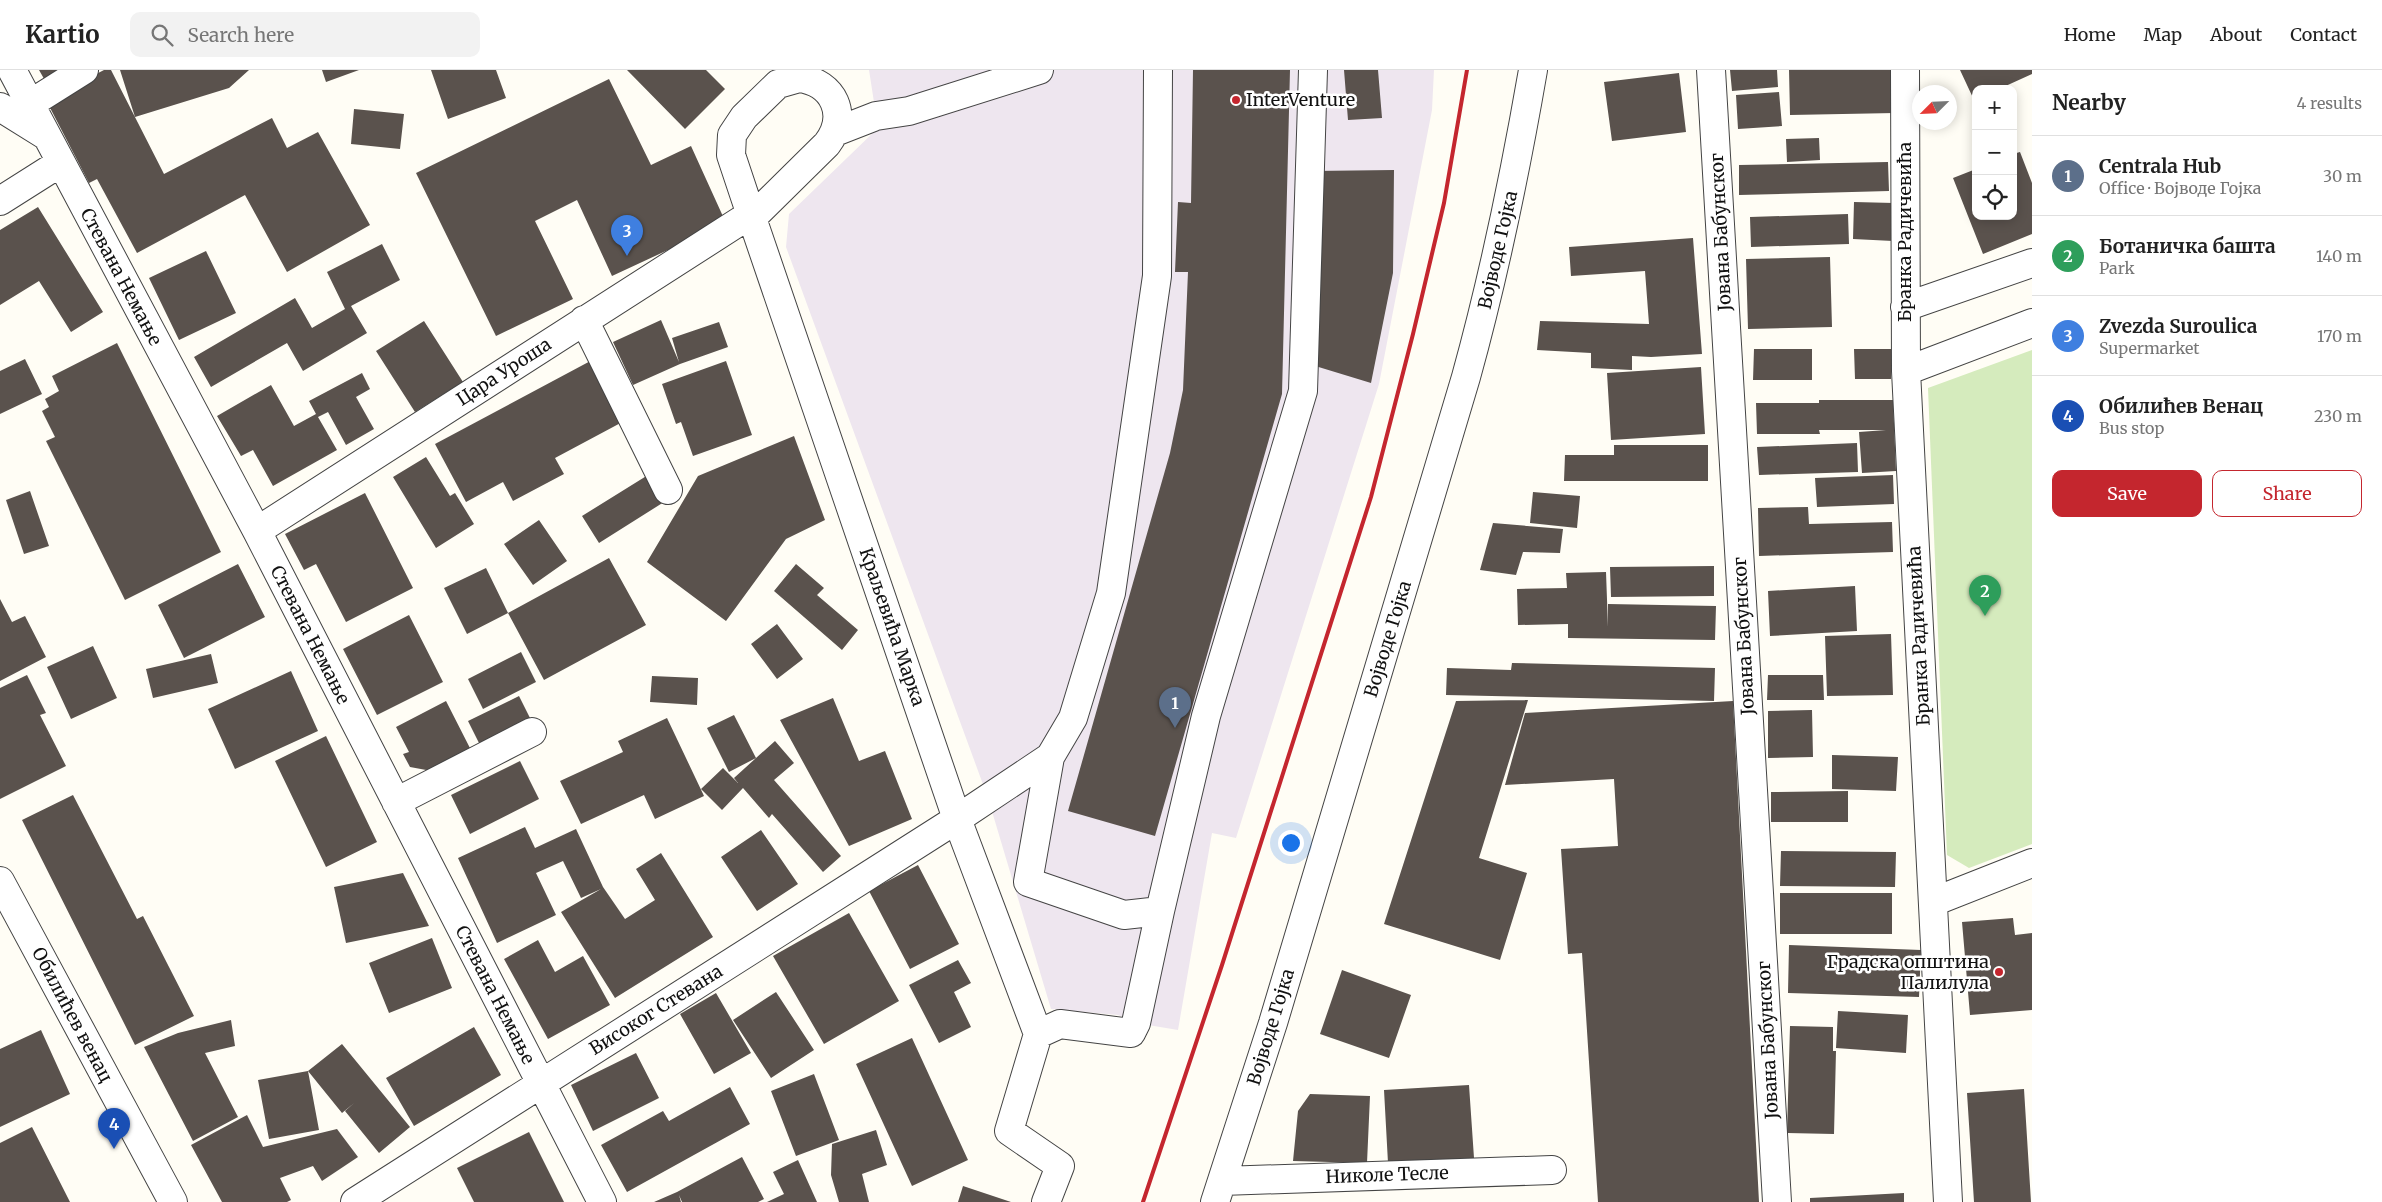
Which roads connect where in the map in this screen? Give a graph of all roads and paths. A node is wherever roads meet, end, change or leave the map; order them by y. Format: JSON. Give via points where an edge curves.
{"nodes":[{"id":1,"x":12,"y":70,"type":"edge"},
{"id":2,"x":84,"y":70,"type":"edge"},
{"id":3,"x":1038,"y":70,"type":"edge"},
{"id":4,"x":1158,"y":70,"type":"edge"},
{"id":5,"x":1313,"y":70,"type":"edge"},
{"id":6,"x":1533,"y":70,"type":"edge"},
{"id":7,"x":1711,"y":70,"type":"edge"},
{"id":8,"x":1905,"y":70,"type":"edge"},
{"id":9,"x":818,"y":76,"type":"edge"},
{"id":10,"x":30,"y":104,"type":"junction"},
{"id":11,"x":0,"y":107,"type":"edge"},
{"id":12,"x":835,"y":132,"type":"junction"},
{"id":13,"x":46,"y":135,"type":"junction"},
{"id":14,"x":60,"y":162,"type":"junction"},
{"id":15,"x":0,"y":201,"type":"edge"},
{"id":16,"x":751,"y":216,"type":"junction"},
{"id":17,"x":2032,"y":263,"type":"edge"},
{"id":18,"x":1905,"y":307,"type":"junction"},
{"id":19,"x":584,"y":320,"type":"junction"},
{"id":20,"x":2032,"y":323,"type":"edge"},
{"id":21,"x":1906,"y":371,"type":"junction"},
{"id":22,"x":668,"y":490,"type":"dead end"},
{"id":23,"x":257,"y":531,"type":"junction"},
{"id":24,"x":532,"y":732,"type":"dead end"},
{"id":25,"x":1050,"y":757,"type":"junction"},
{"id":26,"x":396,"y":802,"type":"junction"},
{"id":27,"x":957,"y":818,"type":"junction"},
{"id":28,"x":2032,"y":863,"type":"edge"},
{"id":29,"x":0,"y":881,"type":"edge"},
{"id":30,"x":1933,"y":902,"type":"junction"},
{"id":31,"x":1160,"y":911,"type":"junction"},
{"id":32,"x":1038,"y":1034,"type":"junction"},
{"id":33,"x":540,"y":1083,"type":"junction"},
{"id":34,"x":1552,"y":1170,"type":"dead end"},
{"id":35,"x":1219,"y":1191,"type":"edge"},
{"id":36,"x":173,"y":1202,"type":"edge"},
{"id":37,"x":355,"y":1202,"type":"edge"},
{"id":38,"x":602,"y":1202,"type":"edge"},
{"id":39,"x":1046,"y":1202,"type":"edge"},
{"id":40,"x":1777,"y":1202,"type":"edge"},
{"id":41,"x":1948,"y":1202,"type":"edge"}],
"edges":[{"from":1,"to":10,"type":"street","name":"Стевана Немање"},
{"from":2,"to":10,"type":"street"},
{"from":3,"to":12,"type":"street","via":[[910,111],[876,116]]},
{"from":4,"to":25,"type":"street","via":[[1157,276],[1111,593],[1074,718]]},
{"from":5,"to":31,"type":"street","via":[[1303,391],[1206,716]]},
{"from":6,"to":35,"type":"street","name":"Војводе Гојка","via":[[1492,283],[1466,377],[1273,1023]]},
{"from":7,"to":40,"type":"street","name":"Јована Бабунског"},
{"from":8,"to":18,"type":"street","name":"Бранка Радичевића"},
{"from":9,"to":12,"type":"street","name":"Краљевића Марка","via":[[834,102]]},
{"from":9,"to":16,"type":"street","name":"Краљевића Марка","via":[[778,84],[737,126],[732,136],[731,155]]},
{"from":10,"to":13,"type":"street","name":"Стевана Немање"},
{"from":11,"to":13,"type":"street"},
{"from":12,"to":16,"type":"street","via":[[827,144]]},
{"from":13,"to":14,"type":"street","name":"Стевана Немање"},
{"from":14,"to":15,"type":"street"},
{"from":14,"to":23,"type":"street","name":"Стевана Немање"},
{"from":16,"to":19,"type":"street","name":"Цара Уроша"},
{"from":16,"to":27,"type":"street","name":"Краљевића Марка"},
{"from":17,"to":18,"type":"street"},
{"from":18,"to":21,"type":"street","name":"Бранка Радичевића"},
{"from":19,"to":22,"type":"street"},
{"from":19,"to":23,"type":"street","name":"Цара Уроша"},
{"from":20,"to":21,"type":"street"},
{"from":21,"to":30,"type":"street","name":"Бранка Радичевића"},
{"from":23,"to":26,"type":"street","name":"Стевана Немање"},
{"from":24,"to":26,"type":"street"},
{"from":25,"to":27,"type":"street","name":"Високог Стевана"},
{"from":25,"to":31,"type":"street","via":[[1028,882],[1124,915]]},
{"from":26,"to":33,"type":"street","name":"Стевана Немање"},
{"from":27,"to":32,"type":"street","name":"Краљевића Марка"},
{"from":27,"to":33,"type":"street","name":"Високог Стевана"},
{"from":28,"to":30,"type":"street"},
{"from":29,"to":36,"type":"street","name":"Обилићев венац"},
{"from":30,"to":41,"type":"street","name":"Бранка Радичевића"},
{"from":31,"to":32,"type":"street","via":[[1136,1023],[1131,1033],[1060,1024]]},
{"from":32,"to":39,"type":"street","via":[[1009,1131],[1060,1166]]},
{"from":33,"to":37,"type":"street","name":"Високог Стевана"},
{"from":33,"to":38,"type":"street","name":"Стевана Немање"},
{"from":34,"to":35,"type":"street","name":"Николе Тесле"}]}
